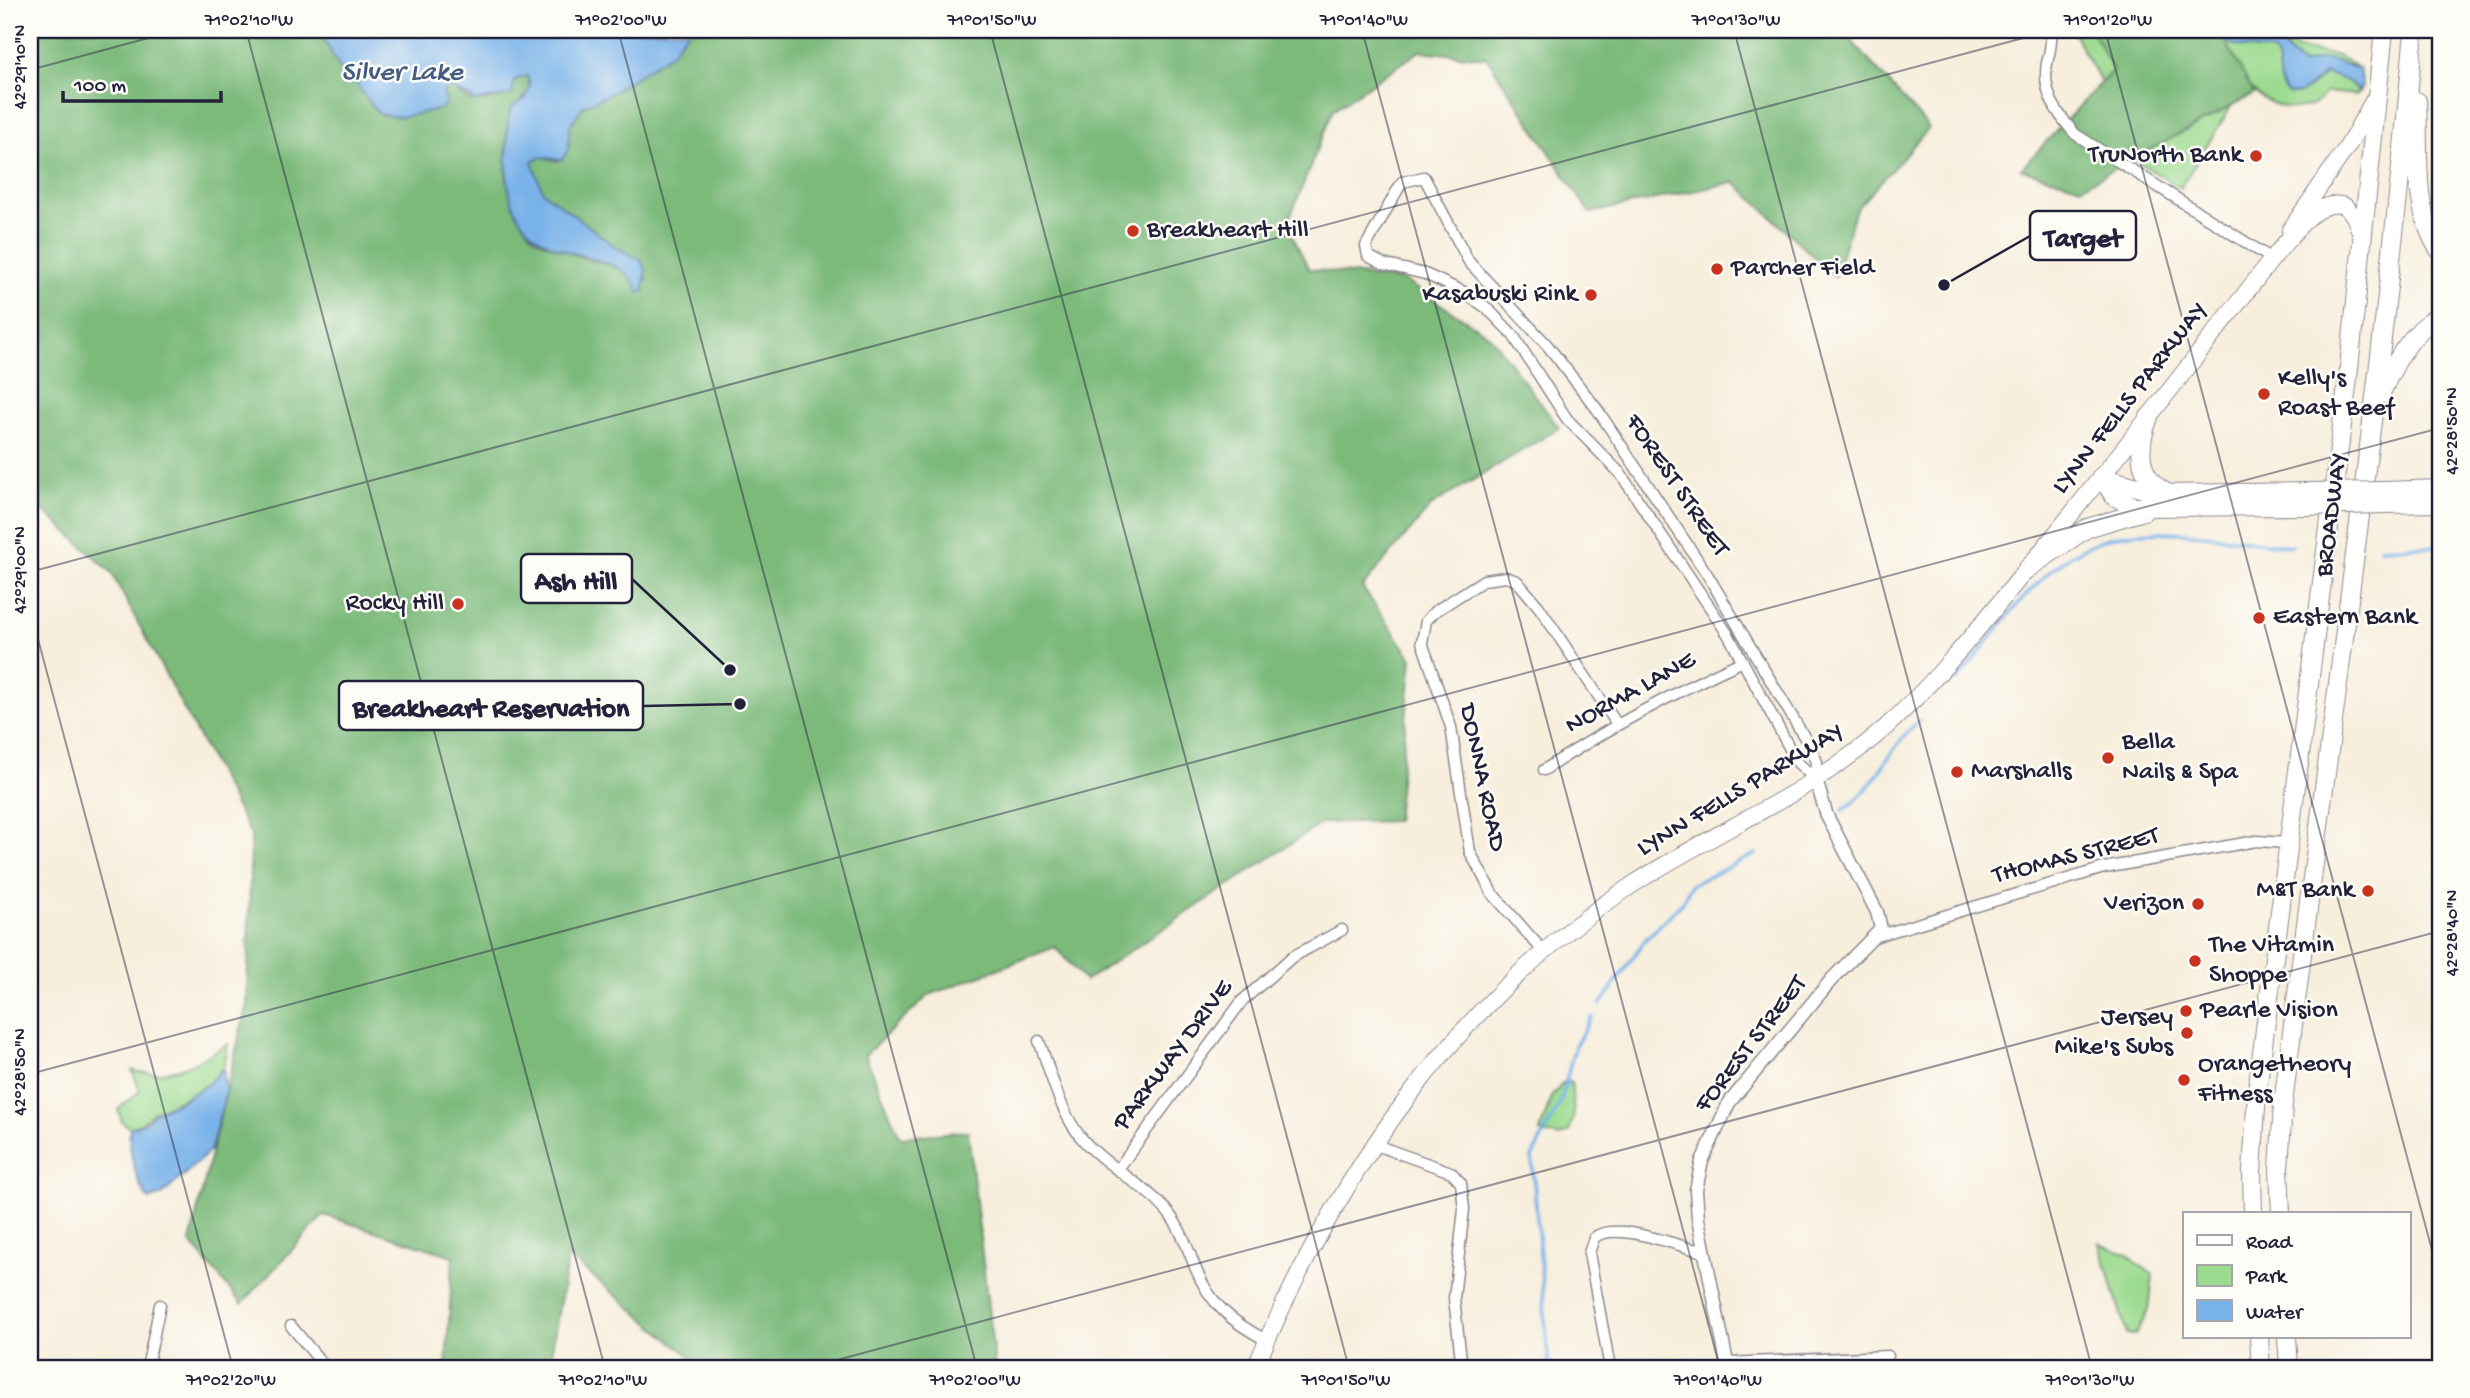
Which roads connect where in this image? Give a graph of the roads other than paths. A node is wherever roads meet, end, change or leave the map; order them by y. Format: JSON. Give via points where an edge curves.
{"nodes":[{"id":1,"x":2051,"y":30,"type":"edge"},
{"id":2,"x":2384,"y":30,"type":"edge"},
{"id":3,"x":2414,"y":30,"type":"edge"},
{"id":4,"x":2412,"y":57,"type":"junction"},
{"id":5,"x":2379,"y":90,"type":"junction"},
{"id":6,"x":2363,"y":240,"type":"junction"},
{"id":7,"x":2440,"y":251,"type":"edge"},
{"id":8,"x":2272,"y":259,"type":"junction"},
{"id":9,"x":1489,"y":285,"type":"junction"},
{"id":10,"x":1476,"y":300,"type":"junction"},
{"id":11,"x":2440,"y":315,"type":"edge"},
{"id":12,"x":1566,"y":370,"type":"junction"},
{"id":13,"x":1546,"y":383,"type":"junction"},
{"id":14,"x":2373,"y":411,"type":"junction"},
{"id":15,"x":2149,"y":417,"type":"junction"},
{"id":16,"x":2101,"y":477,"type":"junction"},
{"id":17,"x":2440,"y":489,"type":"edge"},
{"id":18,"x":2174,"y":495,"type":"junction"},
{"id":19,"x":2385,"y":497,"type":"junction"},
{"id":20,"x":2308,"y":499,"type":"junction"},
{"id":21,"x":2440,"y":503,"type":"edge"},
{"id":22,"x":2152,"y":509,"type":"junction"},
{"id":23,"x":2027,"y":569,"type":"junction"},
{"id":24,"x":1743,"y":661,"type":"junction"},
{"id":25,"x":1617,"y":724,"type":"junction"},
{"id":26,"x":1544,"y":770,"type":"dead end"},
{"id":27,"x":1816,"y":780,"type":"junction"},
{"id":28,"x":2288,"y":843,"type":"junction"},
{"id":29,"x":1342,"y":930,"type":"dead end"},
{"id":30,"x":1877,"y":936,"type":"junction"},
{"id":31,"x":1544,"y":952,"type":"junction"},
{"id":32,"x":1039,"y":1041,"type":"dead end"},
{"id":33,"x":1373,"y":1144,"type":"junction"},
{"id":34,"x":1118,"y":1169,"type":"junction"},
{"id":35,"x":2253,"y":1212,"type":"edge"},
{"id":36,"x":2281,"y":1212,"type":"edge"},
{"id":37,"x":1704,"y":1251,"type":"junction"},
{"id":38,"x":160,"y":1305,"type":"dead end"},
{"id":39,"x":291,"y":1326,"type":"dead end"},
{"id":40,"x":2259,"y":1338,"type":"edge"},
{"id":41,"x":2287,"y":1338,"type":"edge"},
{"id":42,"x":1268,"y":1341,"type":"junction"},
{"id":43,"x":1888,"y":1356,"type":"dead end"},
{"id":44,"x":1728,"y":1365,"type":"edge"},
{"id":45,"x":147,"y":1368,"type":"edge"},
{"id":46,"x":326,"y":1368,"type":"edge"},
{"id":47,"x":1255,"y":1368,"type":"edge"},
{"id":48,"x":1462,"y":1368,"type":"edge"},
{"id":49,"x":1610,"y":1368,"type":"edge"},
{"id":50,"x":2261,"y":1368,"type":"edge"},
{"id":51,"x":2289,"y":1368,"type":"edge"}],
"edges":[{"from":1,"to":8,"type":"street","via":[[2048,94],[2076,134]]},
{"from":2,"to":5,"type":"highway","name":"BROADWAY"},
{"from":3,"to":4,"type":"highway","name":"BROADWAY"},
{"from":4,"to":7,"type":"highway","via":[[2423,209]]},
{"from":4,"to":14,"type":"highway","name":"BROADWAY"},
{"from":5,"to":6,"type":"highway","name":"BROADWAY"},
{"from":5,"to":8,"type":"main road","name":"LYNN FELLS PARKWAY","via":[[2349,144]]},
{"from":6,"to":8,"type":"main road","name":"LYNN FELLS PARKWAY","via":[[2349,209],[2332,204],[2315,212]]},
{"from":6,"to":28,"type":"highway","name":"BROADWAY"},
{"from":8,"to":15,"type":"main road","name":"LYNN FELLS PARKWAY"},
{"from":9,"to":10,"type":"street"},
{"from":9,"to":10,"type":"street","name":"FOREST STREET","via":[[1469,262],[1424,177],[1402,182],[1366,246],[1368,256],[1425,274]]},
{"from":9,"to":12,"type":"street","name":"FOREST STREET"},
{"from":10,"to":13,"type":"street","name":"FOREST STREET","via":[[1513,335]]},
{"from":11,"to":14,"type":"highway","via":[[2403,347]]},
{"from":12,"to":13,"type":"street"},
{"from":12,"to":27,"type":"street","name":"FOREST STREET","via":[[1604,420],[1757,654],[1812,750]]},
{"from":13,"to":24,"type":"street","name":"FOREST STREET","via":[[1567,419],[1620,473]]},
{"from":14,"to":36,"type":"highway","name":"BROADWAY","via":[[2283,1104]]},
{"from":15,"to":16,"type":"main road","name":"LYNN FELLS PARKWAY"},
{"from":15,"to":18,"type":"highway","via":[[2141,441],[2143,465],[2156,486]]},
{"from":16,"to":18,"type":"highway","via":[[2150,493]]},
{"from":16,"to":22,"type":"highway","via":[[2118,499]]},
{"from":16,"to":23,"type":"main road","name":"LYNN FELLS PARKWAY"},
{"from":17,"to":19,"type":"highway"},
{"from":18,"to":20,"type":"highway"},
{"from":19,"to":20,"type":"highway","bridge":true},
{"from":19,"to":21,"type":"highway"},
{"from":20,"to":22,"type":"highway"},
{"from":22,"to":23,"type":"highway","via":[[2087,528]]},
{"from":23,"to":27,"type":"main road","name":"LYNN FELLS PARKWAY","via":[[1904,710]]},
{"from":24,"to":25,"type":"street","name":"NORMA LANE"},
{"from":24,"to":27,"type":"street","name":"FOREST STREET","via":[[1797,762]]},
{"from":25,"to":26,"type":"street","name":"NORMA LANE"},
{"from":25,"to":31,"type":"street","name":"DONNA ROAD","via":[[1517,581],[1506,577],[1483,580],[1426,621],[1422,642],[1451,727],[1470,852],[1492,893]]},
{"from":27,"to":30,"type":"street","name":"FOREST STREET","via":[[1827,816],[1881,922]]},
{"from":27,"to":31,"type":"main road","name":"LYNN FELLS PARKWAY","via":[[1632,885]]},
{"from":28,"to":30,"type":"street","name":"THOMAS STREET","via":[[2256,841],[2104,868]]},
{"from":28,"to":35,"type":"highway","name":"BROADWAY","via":[[2257,1092]]},
{"from":29,"to":34,"type":"street","name":"PARKWAY DRIVE","via":[[1292,957],[1241,1001]]},
{"from":30,"to":37,"type":"street","name":"FOREST STREET","via":[[1832,979],[1722,1114],[1698,1180],[1696,1206]]},
{"from":31,"to":33,"type":"main road","name":"LYNN FELLS PARKWAY","via":[[1447,1046]]},
{"from":32,"to":34,"type":"street","via":[[1078,1133]]},
{"from":33,"to":42,"type":"main road","name":"LYNN FELLS PARKWAY","via":[[1320,1233]]},
{"from":33,"to":48,"type":"street","via":[[1451,1172],[1463,1188],[1454,1289]]},
{"from":34,"to":42,"type":"street","via":[[1170,1215],[1217,1307],[1236,1324]]},
{"from":37,"to":44,"type":"street","name":"FOREST STREET"},
{"from":37,"to":49,"type":"street","via":[[1620,1230],[1604,1231],[1594,1238],[1590,1257]]},
{"from":38,"to":45,"type":"street"},
{"from":39,"to":46,"type":"street"},
{"from":40,"to":50,"type":"highway"},
{"from":41,"to":51,"type":"highway"},
{"from":42,"to":47,"type":"main road","name":"LYNN FELLS PARKWAY"},
{"from":43,"to":44,"type":"street"}]}
